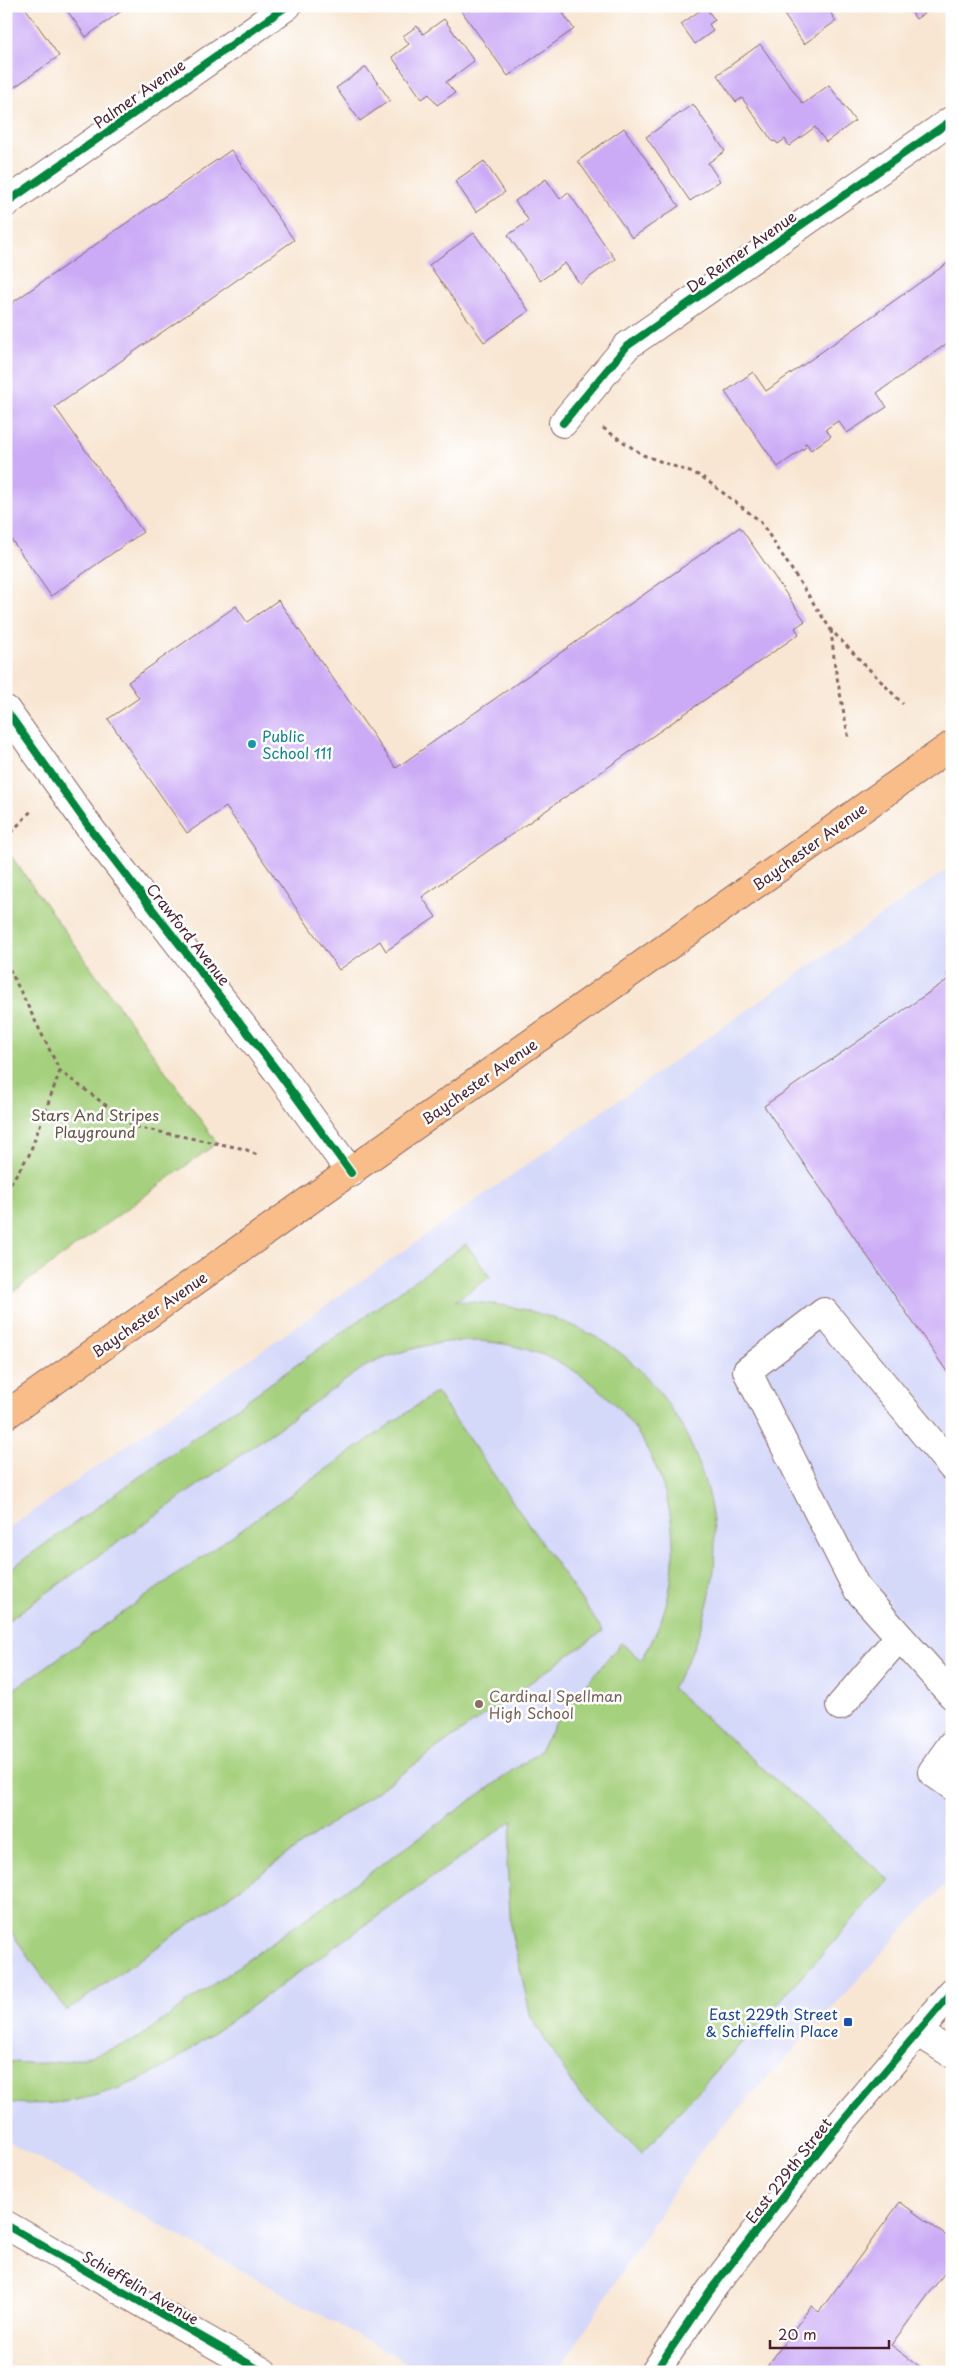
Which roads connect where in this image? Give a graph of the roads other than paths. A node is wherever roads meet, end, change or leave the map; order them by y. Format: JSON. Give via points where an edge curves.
{"nodes":[{"id":1,"x":287,"y":6,"type":"edge"},
{"id":2,"x":952,"y":120,"type":"edge"},
{"id":3,"x":6,"y":203,"type":"edge"},
{"id":4,"x":569,"y":416,"type":"road end"},
{"id":5,"x":6,"y":710,"type":"edge"},
{"id":6,"x":952,"y":745,"type":"edge"},
{"id":7,"x":351,"y":1173,"type":"junction"},
{"id":8,"x":6,"y":1415,"type":"edge"},
{"id":9,"x":952,"y":1467,"type":"edge"},
{"id":10,"x":899,"y":1637,"type":"junction"},
{"id":11,"x":952,"y":1695,"type":"edge"},
{"id":12,"x":840,"y":1706,"type":"dead end"},
{"id":13,"x":952,"y":1744,"type":"edge"},
{"id":14,"x":952,"y":1786,"type":"edge"},
{"id":15,"x":952,"y":1992,"type":"edge"},
{"id":16,"x":918,"y":2032,"type":"junction"},
{"id":17,"x":952,"y":2054,"type":"edge"},
{"id":18,"x":6,"y":2225,"type":"edge"},
{"id":19,"x":262,"y":2372,"type":"edge"},
{"id":20,"x":655,"y":2372,"type":"edge"}],
"edges":[{"from":1,"to":3,"type":"street","name":"Palmer Avenue"},
{"from":2,"to":4,"type":"street","name":"De Reimer Avenue","via":[[627,346]]},
{"from":5,"to":7,"type":"street","name":"Crawford Avenue","via":[[92,831],[278,1072]]},
{"from":6,"to":7,"type":"main road","name":"Baychester Avenue"},
{"from":7,"to":8,"type":"main road","name":"Baychester Avenue"},
{"from":9,"to":10,"type":"street","via":[[824,1312],[746,1371],[857,1589]]},
{"from":10,"to":11,"type":"street"},
{"from":10,"to":12,"type":"street"},
{"from":13,"to":14,"type":"street","via":[[932,1772]]},
{"from":15,"to":16,"type":"street","name":"East 229th Street"},
{"from":16,"to":17,"type":"street"},
{"from":16,"to":20,"type":"street","name":"East 229th Street","via":[[825,2142],[710,2291]]},
{"from":18,"to":19,"type":"street","name":"Schieffelin Avenue"}]}
